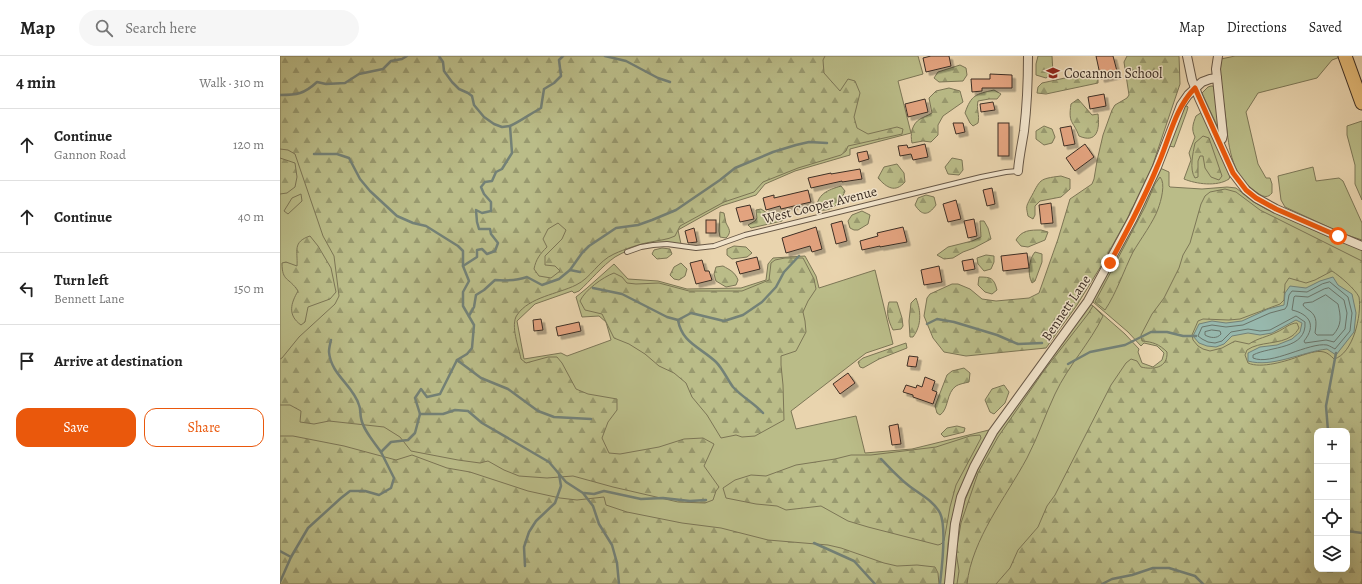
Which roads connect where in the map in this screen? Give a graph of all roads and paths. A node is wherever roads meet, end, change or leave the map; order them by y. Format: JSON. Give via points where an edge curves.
{"nodes":[{"id":1,"x":1028,"y":56,"type":"edge"},
{"id":2,"x":1187,"y":56,"type":"edge"},
{"id":3,"x":1218,"y":56,"type":"edge"},
{"id":4,"x":1345,"y":56,"type":"edge"},
{"id":5,"x":1217,"y":78,"type":"junction"},
{"id":6,"x":1195,"y":88,"type":"junction"},
{"id":7,"x":1362,"y":103,"type":"edge"},
{"id":8,"x":1219,"y":141,"type":"junction"},
{"id":9,"x":1018,"y":171,"type":"joint"},
{"id":10,"x":1362,"y":246,"type":"edge"},
{"id":11,"x":627,"y":252,"type":"dead end"},
{"id":12,"x":949,"y":584,"type":"edge"}],
"edges":[{"from":1,"to":9,"type":"street","via":[[1028,87]]},
{"from":2,"to":6,"type":"street"},
{"from":3,"to":5,"type":"street"},
{"from":4,"to":7,"type":"main road"},
{"from":5,"to":6,"type":"street","name":"Bennett Lane","via":[[1202,82]]},
{"from":5,"to":8,"type":"street","via":[[1224,135]]},
{"from":6,"to":8,"type":"street"},
{"from":6,"to":12,"type":"street","name":"Bennett Lane","via":[[1181,105],[1157,168],[1088,301],[993,432],[974,467],[961,497],[954,524]]},
{"from":8,"to":10,"type":"street","via":[[1233,173],[1256,198]]},
{"from":9,"to":11,"type":"lane","name":"West Cooper Avenue","via":[[981,177],[799,221],[714,246],[696,248],[667,244],[641,247]]}]}
